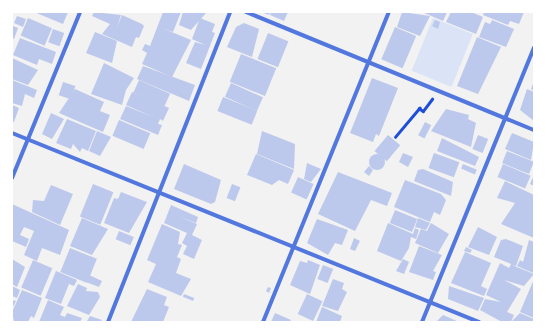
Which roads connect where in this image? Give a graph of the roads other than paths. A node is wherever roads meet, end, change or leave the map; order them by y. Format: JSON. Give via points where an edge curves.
{"nodes":[{"id":1,"x":80,"y":12,"type":"edge"},
{"id":2,"x":230,"y":12,"type":"edge"},
{"id":3,"x":246,"y":12,"type":"edge"},
{"id":4,"x":390,"y":12,"type":"edge"},
{"id":5,"x":534,"y":48,"type":"edge"},
{"id":6,"x":369,"y":62,"type":"junction"},
{"id":7,"x":506,"y":118,"type":"junction"},
{"id":8,"x":534,"y":130,"type":"edge"},
{"id":9,"x":12,"y":133,"type":"edge"},
{"id":10,"x":28,"y":139,"type":"junction"},
{"id":11,"x":12,"y":178,"type":"edge"},
{"id":12,"x":160,"y":193,"type":"junction"},
{"id":13,"x":294,"y":247,"type":"junction"},
{"id":14,"x":430,"y":302,"type":"junction"},
{"id":15,"x":108,"y":322,"type":"edge"},
{"id":16,"x":263,"y":322,"type":"edge"},
{"id":17,"x":422,"y":322,"type":"edge"},
{"id":18,"x":479,"y":322,"type":"edge"}],
"edges":[{"from":1,"to":10,"type":"street"},
{"from":2,"to":12,"type":"street"},
{"from":3,"to":6,"type":"street"},
{"from":4,"to":6,"type":"street"},
{"from":5,"to":7,"type":"street"},
{"from":6,"to":7,"type":"street"},
{"from":6,"to":13,"type":"street"},
{"from":7,"to":8,"type":"street"},
{"from":7,"to":14,"type":"street"},
{"from":9,"to":10,"type":"street"},
{"from":10,"to":11,"type":"street"},
{"from":10,"to":12,"type":"street"},
{"from":12,"to":13,"type":"street"},
{"from":12,"to":15,"type":"street"},
{"from":13,"to":14,"type":"street"},
{"from":13,"to":16,"type":"street"},
{"from":14,"to":17,"type":"street"},
{"from":14,"to":18,"type":"street"}]}
